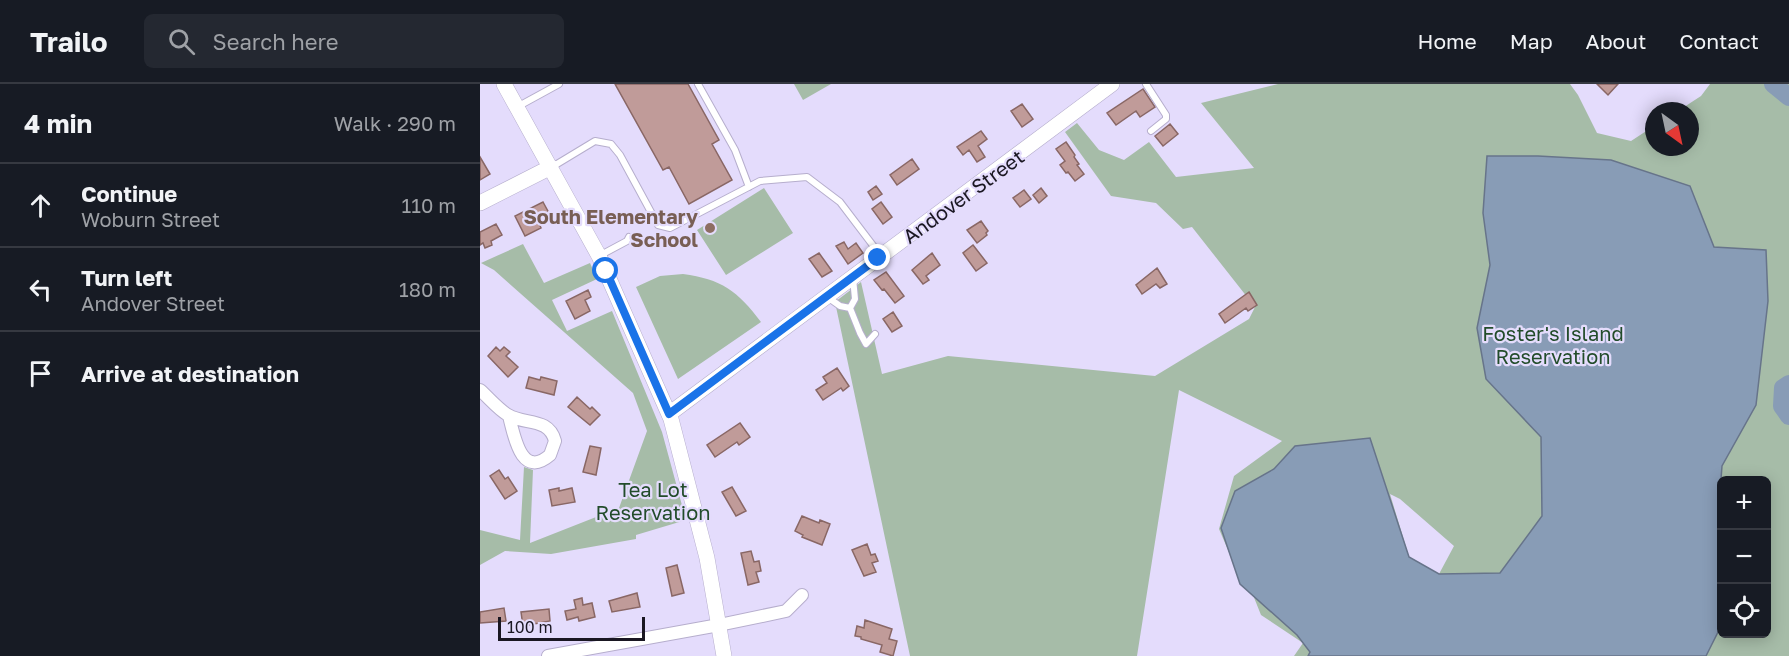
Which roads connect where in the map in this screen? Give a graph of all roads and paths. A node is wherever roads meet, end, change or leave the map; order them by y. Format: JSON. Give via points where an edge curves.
{"nodes":[{"id":1,"x":504,"y":84,"type":"edge"},
{"id":2,"x":559,"y":84,"type":"edge"},
{"id":3,"x":698,"y":84,"type":"edge"},
{"id":4,"x":1112,"y":84,"type":"edge"},
{"id":5,"x":1146,"y":84,"type":"edge"},
{"id":6,"x":517,"y":107,"type":"junction"},
{"id":7,"x":1151,"y":131,"type":"dead end"},
{"id":8,"x":551,"y":167,"type":"junction"},
{"id":9,"x":749,"y":187,"type":"junction"},
{"id":10,"x":480,"y":203,"type":"edge"},
{"id":11,"x":629,"y":237,"type":"dead end"},
{"id":12,"x":599,"y":256,"type":"junction"},
{"id":13,"x":881,"y":256,"type":"junction"},
{"id":14,"x":852,"y":277,"type":"junction"},
{"id":15,"x":826,"y":296,"type":"junction"},
{"id":16,"x":850,"y":308,"type":"junction"},
{"id":17,"x":875,"y":334,"type":"dead end"},
{"id":18,"x":480,"y":390,"type":"edge"},
{"id":19,"x":669,"y":414,"type":"junction"},
{"id":20,"x":509,"y":416,"type":"dead end"},
{"id":21,"x":802,"y":595,"type":"dead end"},
{"id":22,"x":719,"y":625,"type":"junction"},
{"id":23,"x":548,"y":656,"type":"edge"},
{"id":24,"x":724,"y":656,"type":"edge"}],
"edges":[{"from":1,"to":6,"type":"street"},
{"from":2,"to":6,"type":"lane"},
{"from":3,"to":9,"type":"lane","via":[[735,150]]},
{"from":4,"to":13,"type":"street","name":"Andover Street"},
{"from":5,"to":7,"type":"lane","via":[[1166,114],[1166,119]]},
{"from":6,"to":8,"type":"street"},
{"from":8,"to":9,"type":"lane","via":[[595,141],[611,144],[658,225],[665,228],[678,226]]},
{"from":8,"to":10,"type":"street"},
{"from":8,"to":12,"type":"street"},
{"from":9,"to":13,"type":"lane","via":[[760,181],[807,177],[840,202]]},
{"from":11,"to":12,"type":"lane"},
{"from":12,"to":19,"type":"street"},
{"from":13,"to":14,"type":"street","name":"Andover Street"},
{"from":14,"to":15,"type":"street","name":"Andover Street"},
{"from":14,"to":16,"type":"lane","via":[[855,299]]},
{"from":15,"to":16,"type":"lane"},
{"from":15,"to":19,"type":"street","name":"Andover Street"},
{"from":16,"to":17,"type":"lane","via":[[866,344]]},
{"from":18,"to":20,"type":"street"},
{"from":19,"to":22,"type":"street","via":[[707,558]]},
{"from":21,"to":22,"type":"street","via":[[786,611]]},
{"from":22,"to":23,"type":"street"},
{"from":22,"to":24,"type":"street"}]}
